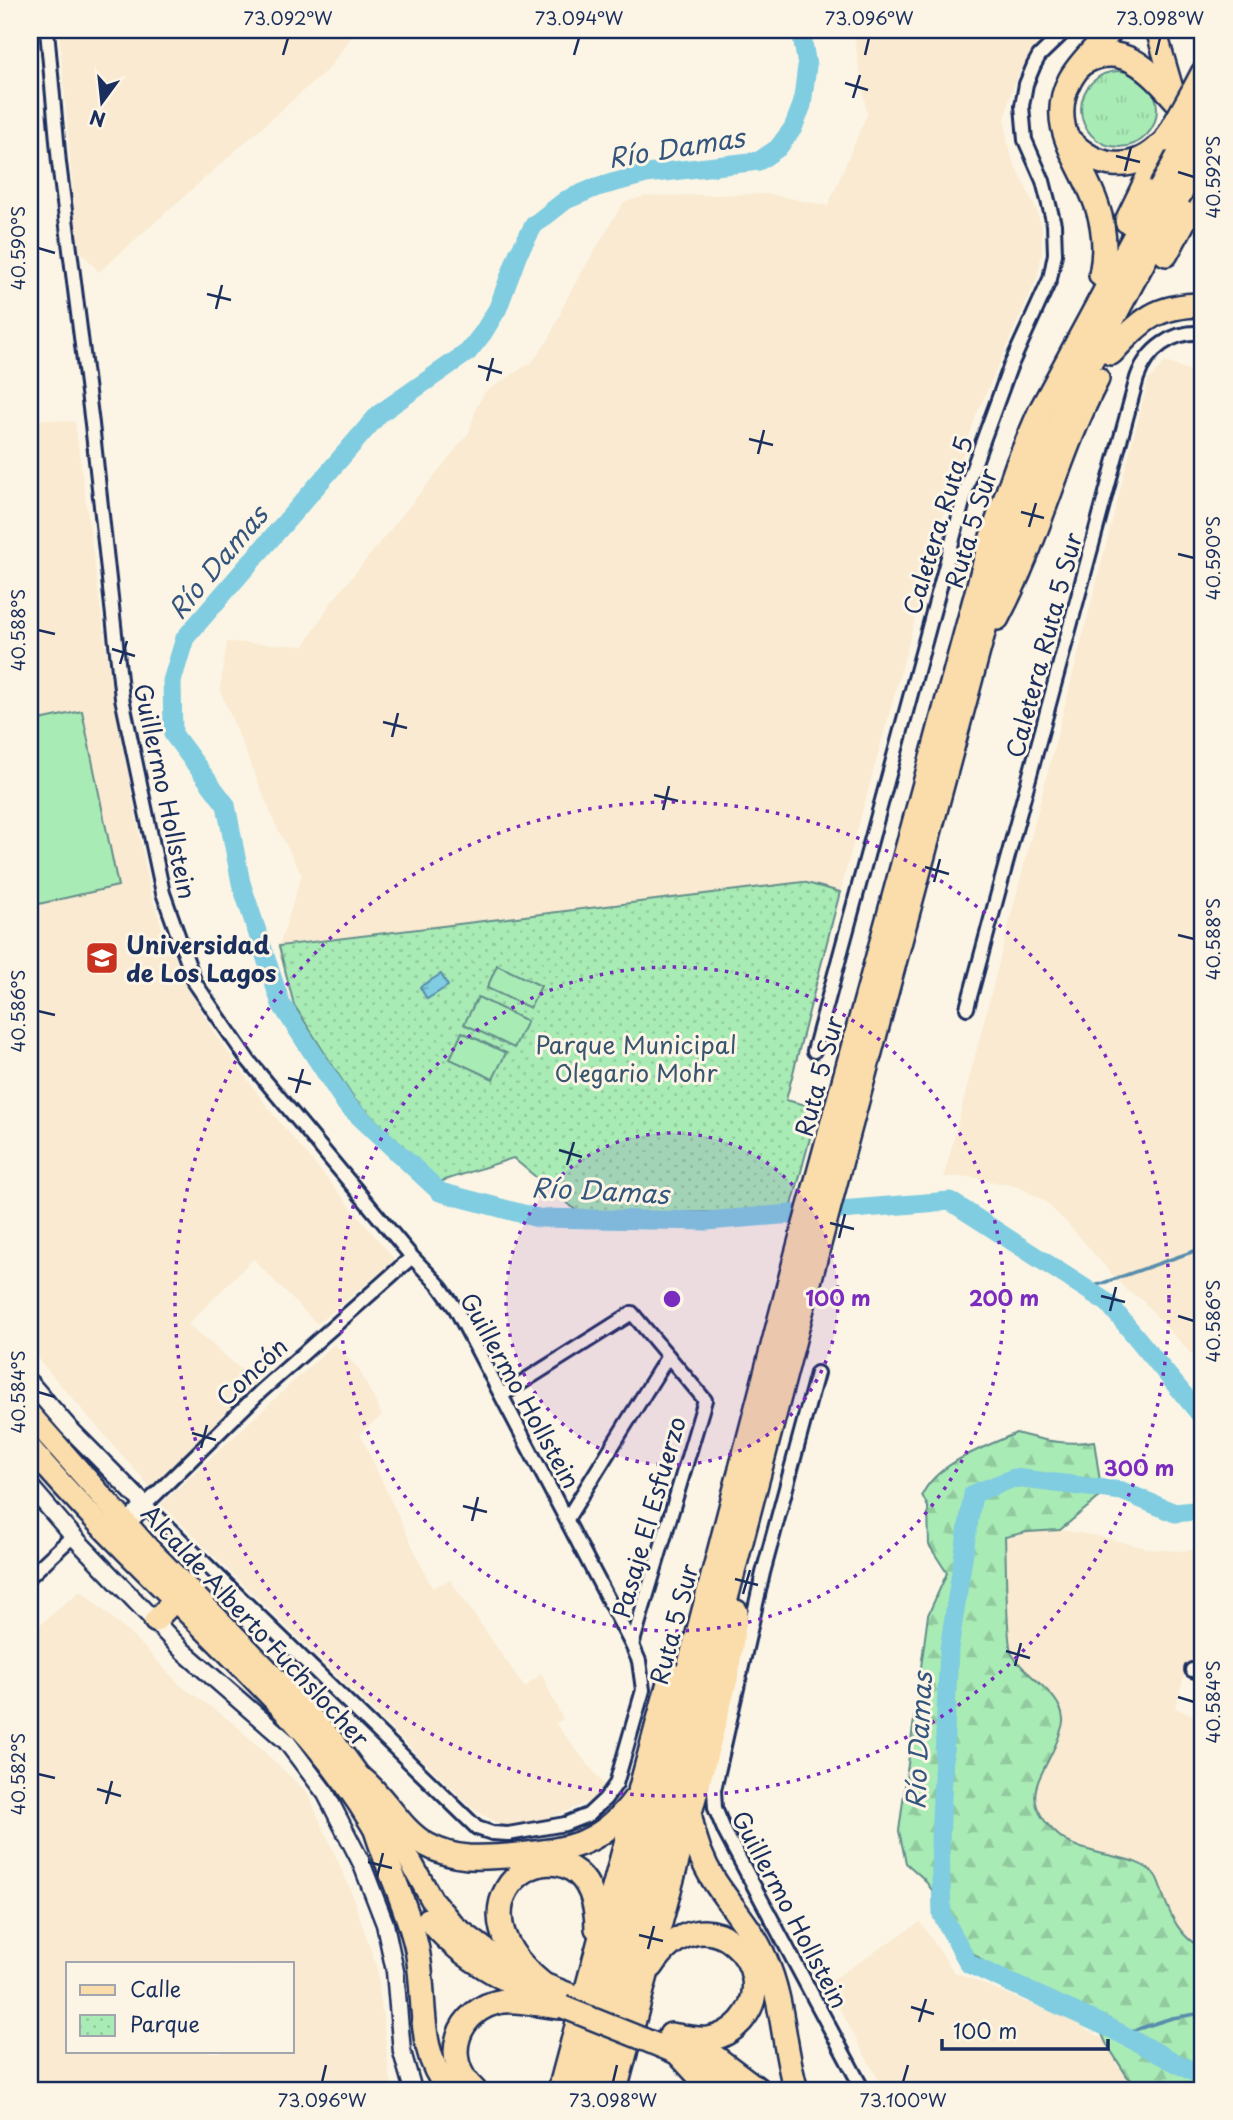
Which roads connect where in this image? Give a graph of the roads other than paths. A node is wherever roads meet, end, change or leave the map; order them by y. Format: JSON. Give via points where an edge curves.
{"nodes":[{"id":1,"x":47,"y":30,"type":"edge"},
{"id":2,"x":1066,"y":30,"type":"edge"},
{"id":3,"x":1111,"y":30,"type":"edge"},
{"id":4,"x":1156,"y":30,"type":"edge"},
{"id":5,"x":1167,"y":30,"type":"edge"},
{"id":6,"x":1079,"y":65,"type":"junction"},
{"id":7,"x":1197,"y":115,"type":"edge"},
{"id":8,"x":1062,"y":130,"type":"junction"},
{"id":9,"x":1161,"y":149,"type":"junction"},
{"id":10,"x":1203,"y":171,"type":"edge"},
{"id":11,"x":1203,"y":186,"type":"edge"},
{"id":12,"x":1170,"y":192,"type":"junction"},
{"id":13,"x":1101,"y":275,"type":"junction"},
{"id":14,"x":1203,"y":305,"type":"edge"},
{"id":15,"x":1203,"y":333,"type":"edge"},
{"id":16,"x":1111,"y":353,"type":"junction"},
{"id":17,"x":1053,"y":386,"type":"junction"},
{"id":18,"x":977,"y":650,"type":"junction"},
{"id":19,"x":968,"y":1008,"type":"dead end"},
{"id":20,"x":814,"y":1051,"type":"dead end"},
{"id":21,"x":837,"y":1142,"type":"junction"},
{"id":22,"x":411,"y":1257,"type":"junction"},
{"id":23,"x":806,"y":1258,"type":"junction"},
{"id":24,"x":668,"y":1356,"type":"junction"},
{"id":25,"x":817,"y":1373,"type":"dead end"},
{"id":26,"x":30,"y":1382,"type":"edge"},
{"id":27,"x":502,"y":1395,"type":"junction"},
{"id":28,"x":30,"y":1415,"type":"edge"},
{"id":29,"x":747,"y":1443,"type":"junction"},
{"id":30,"x":30,"y":1448,"type":"edge"},
{"id":31,"x":30,"y":1486,"type":"edge"},
{"id":32,"x":145,"y":1505,"type":"junction"},
{"id":33,"x":751,"y":1506,"type":"junction"},
{"id":34,"x":567,"y":1519,"type":"junction"},
{"id":35,"x":126,"y":1524,"type":"junction"},
{"id":36,"x":73,"y":1536,"type":"junction"},
{"id":37,"x":31,"y":1571,"type":"edge"},
{"id":38,"x":175,"y":1600,"type":"junction"},
{"id":39,"x":155,"y":1621,"type":"junction"},
{"id":40,"x":632,"y":1645,"type":"junction"},
{"id":41,"x":643,"y":1676,"type":"joint"},
{"id":42,"x":363,"y":1780,"type":"junction"},
{"id":43,"x":640,"y":1791,"type":"junction"},
{"id":44,"x":689,"y":1814,"type":"junction"},
{"id":45,"x":377,"y":1833,"type":"junction"},
{"id":46,"x":596,"y":1951,"type":"junction"},
{"id":47,"x":644,"y":1982,"type":"junction"},
{"id":48,"x":541,"y":1983,"type":"junction"},
{"id":49,"x":566,"y":2000,"type":"junction"},
{"id":50,"x":675,"y":2044,"type":"junction"},
{"id":51,"x":571,"y":2045,"type":"junction"},
{"id":52,"x":413,"y":2090,"type":"edge"},
{"id":53,"x":449,"y":2090,"type":"edge"},
{"id":54,"x":474,"y":2090,"type":"edge"},
{"id":55,"x":540,"y":2090,"type":"edge"},
{"id":56,"x":560,"y":2090,"type":"edge"},
{"id":57,"x":579,"y":2090,"type":"edge"},
{"id":58,"x":597,"y":2090,"type":"edge"},
{"id":59,"x":615,"y":2090,"type":"edge"},
{"id":60,"x":712,"y":2090,"type":"edge"},
{"id":61,"x":740,"y":2090,"type":"edge"},
{"id":62,"x":762,"y":2090,"type":"edge"},
{"id":63,"x":796,"y":2090,"type":"edge"},
{"id":64,"x":863,"y":2090,"type":"edge"}],
"edges":[{"from":1,"to":22,"type":"street","name":"Guillermo Hollstein","via":[[122,698],[163,894],[195,983],[248,1060]]},
{"from":2,"to":20,"type":"street","name":"Caletera Ruta 5","via":[[1039,56],[1022,106],[1025,140],[1054,224],[1051,279],[1010,367],[970,476]]},
{"from":3,"to":6,"type":"highway"},
{"from":4,"to":7,"type":"main road"},
{"from":5,"to":7,"type":"main road"},
{"from":6,"to":7,"type":"highway","via":[[1103,55],[1129,58],[1150,71]]},
{"from":6,"to":8,"type":"highway","via":[[1066,89]]},
{"from":7,"to":9,"type":"highway","bridge":true},
{"from":7,"to":10,"type":"main road"},
{"from":7,"to":12,"type":"highway","name":"Ruta 5 Sur","bridge":true},
{"from":7,"to":12,"type":"highway","name":"Ruta 5 Sur","bridge":true},
{"from":8,"to":9,"type":"highway","via":[[1086,155],[1112,165],[1136,163]]},
{"from":8,"to":13,"type":"highway","via":[[1101,220],[1105,249]]},
{"from":9,"to":13,"type":"highway"},
{"from":11,"to":16,"type":"highway"},
{"from":12,"to":17,"type":"highway","name":"Ruta 5 Sur"},
{"from":12,"to":18,"type":"highway","name":"Ruta 5 Sur","via":[[1045,451],[1009,544]]},
{"from":13,"to":17,"type":"highway"},
{"from":14,"to":16,"type":"highway","via":[[1157,313]]},
{"from":15,"to":19,"type":"street","name":"Caletera Ruta 5 Sur","via":[[1179,335],[1162,343],[1149,355],[1137,378]]},
{"from":16,"to":18,"type":"highway","via":[[1071,436],[1012,587]]},
{"from":17,"to":21,"type":"highway","name":"Ruta 5 Sur","via":[[992,537],[931,757]]},
{"from":18,"to":21,"type":"highway","name":"Ruta 5 Sur"},
{"from":21,"to":23,"type":"highway","name":"Ruta 5 Sur"},
{"from":22,"to":27,"type":"street","name":"Guillermo Hollstein","via":[[456,1309]]},
{"from":22,"to":32,"type":"street","name":"Concón","via":[[260,1392]]},
{"from":23,"to":29,"type":"highway","name":"Ruta 5 Sur"},
{"from":23,"to":33,"type":"highway","name":"Ruta 5 Sur"},
{"from":24,"to":27,"type":"street","via":[[632,1313]]},
{"from":24,"to":34,"type":"street"},
{"from":24,"to":40,"type":"street","name":"Pasaje El Esfuerzo","via":[[705,1400]]},
{"from":25,"to":64,"type":"street","name":"Guillermo Hollstein","via":[[763,1573],[713,1801],[725,1832]]},
{"from":26,"to":32,"type":"street","name":"Alcalde Alberto Fuchslocher"},
{"from":27,"to":34,"type":"street","name":"Guillermo Hollstein"},
{"from":28,"to":35,"type":"highway","name":"Alcalde Alberto Fuchslocher"},
{"from":29,"to":43,"type":"highway","via":[[711,1526]]},
{"from":29,"to":57,"type":"highway","name":"Ruta 5 Sur"},
{"from":30,"to":38,"type":"highway","name":"Alcalde Alberto Fuchslocher"},
{"from":31,"to":36,"type":"street"},
{"from":32,"to":35,"type":"street","name":"Concón"},
{"from":32,"to":41,"type":"street","name":"Alcalde Alberto Fuchslocher","via":[[485,1831],[508,1835],[565,1824],[588,1815],[606,1799],[616,1784]]},
{"from":33,"to":44,"type":"highway","via":[[726,1679]]},
{"from":33,"to":58,"type":"highway","name":"Ruta 5 Sur"},
{"from":34,"to":40,"type":"street","name":"Guillermo Hollstein"},
{"from":35,"to":42,"type":"highway","name":"Alcalde Alberto Fuchslocher","via":[[320,1725]]},
{"from":36,"to":37,"type":"street"},
{"from":36,"to":39,"type":"street"},
{"from":38,"to":39,"type":"highway"},
{"from":38,"to":45,"type":"highway","name":"Alcalde Alberto Fuchslocher","via":[[305,1731],[349,1787]]},
{"from":39,"to":52,"type":"street","via":[[199,1667],[286,1741],[342,1822],[385,1924],[405,2065]]},
{"from":40,"to":41,"type":"street","name":"Guillermo Hollstein"},
{"from":42,"to":43,"type":"highway","via":[[416,1838],[437,1850],[469,1857],[583,1842],[616,1822]]},
{"from":42,"to":48,"type":"highway","name":"Alcalde Alberto Fuchslocher","via":[[444,1914],[477,1946]]},
{"from":43,"to":46,"type":"highway"},
{"from":44,"to":47,"type":"highway"},
{"from":44,"to":63,"type":"highway","via":[[708,1871],[767,1962]]},
{"from":45,"to":49,"type":"highway","name":"Alcalde Alberto Fuchslocher","via":[[419,1907],[455,1946],[494,1974]]},
{"from":45,"to":53,"type":"highway","via":[[416,1943],[426,2043]]},
{"from":46,"to":48,"type":"highway","via":[[594,1902],[584,1881],[558,1864],[537,1864],[522,1871],[503,1896],[501,1925],[518,1961]]},
{"from":46,"to":51,"type":"highway"},
{"from":47,"to":50,"type":"highway","via":[[666,1948],[688,1934],[723,1937],[749,1963],[753,1997],[737,2026],[722,2035]]},
{"from":47,"to":59,"type":"highway"},
{"from":48,"to":49,"type":"highway","name":"Alcalde Alberto Fuchslocher"},
{"from":49,"to":50,"type":"highway","name":"Alcalde Alberto Fuchslocher","bridge":true},
{"from":49,"to":54,"type":"highway","via":[[504,2001],[473,2015],[461,2029],[455,2053],[462,2076]]},
{"from":50,"to":60,"type":"highway"},
{"from":50,"to":61,"type":"main road"},
{"from":50,"to":62,"type":"main road","via":[[718,2057]]},
{"from":51,"to":55,"type":"highway","via":[[561,2067]]},
{"from":51,"to":56,"type":"highway"}]}
